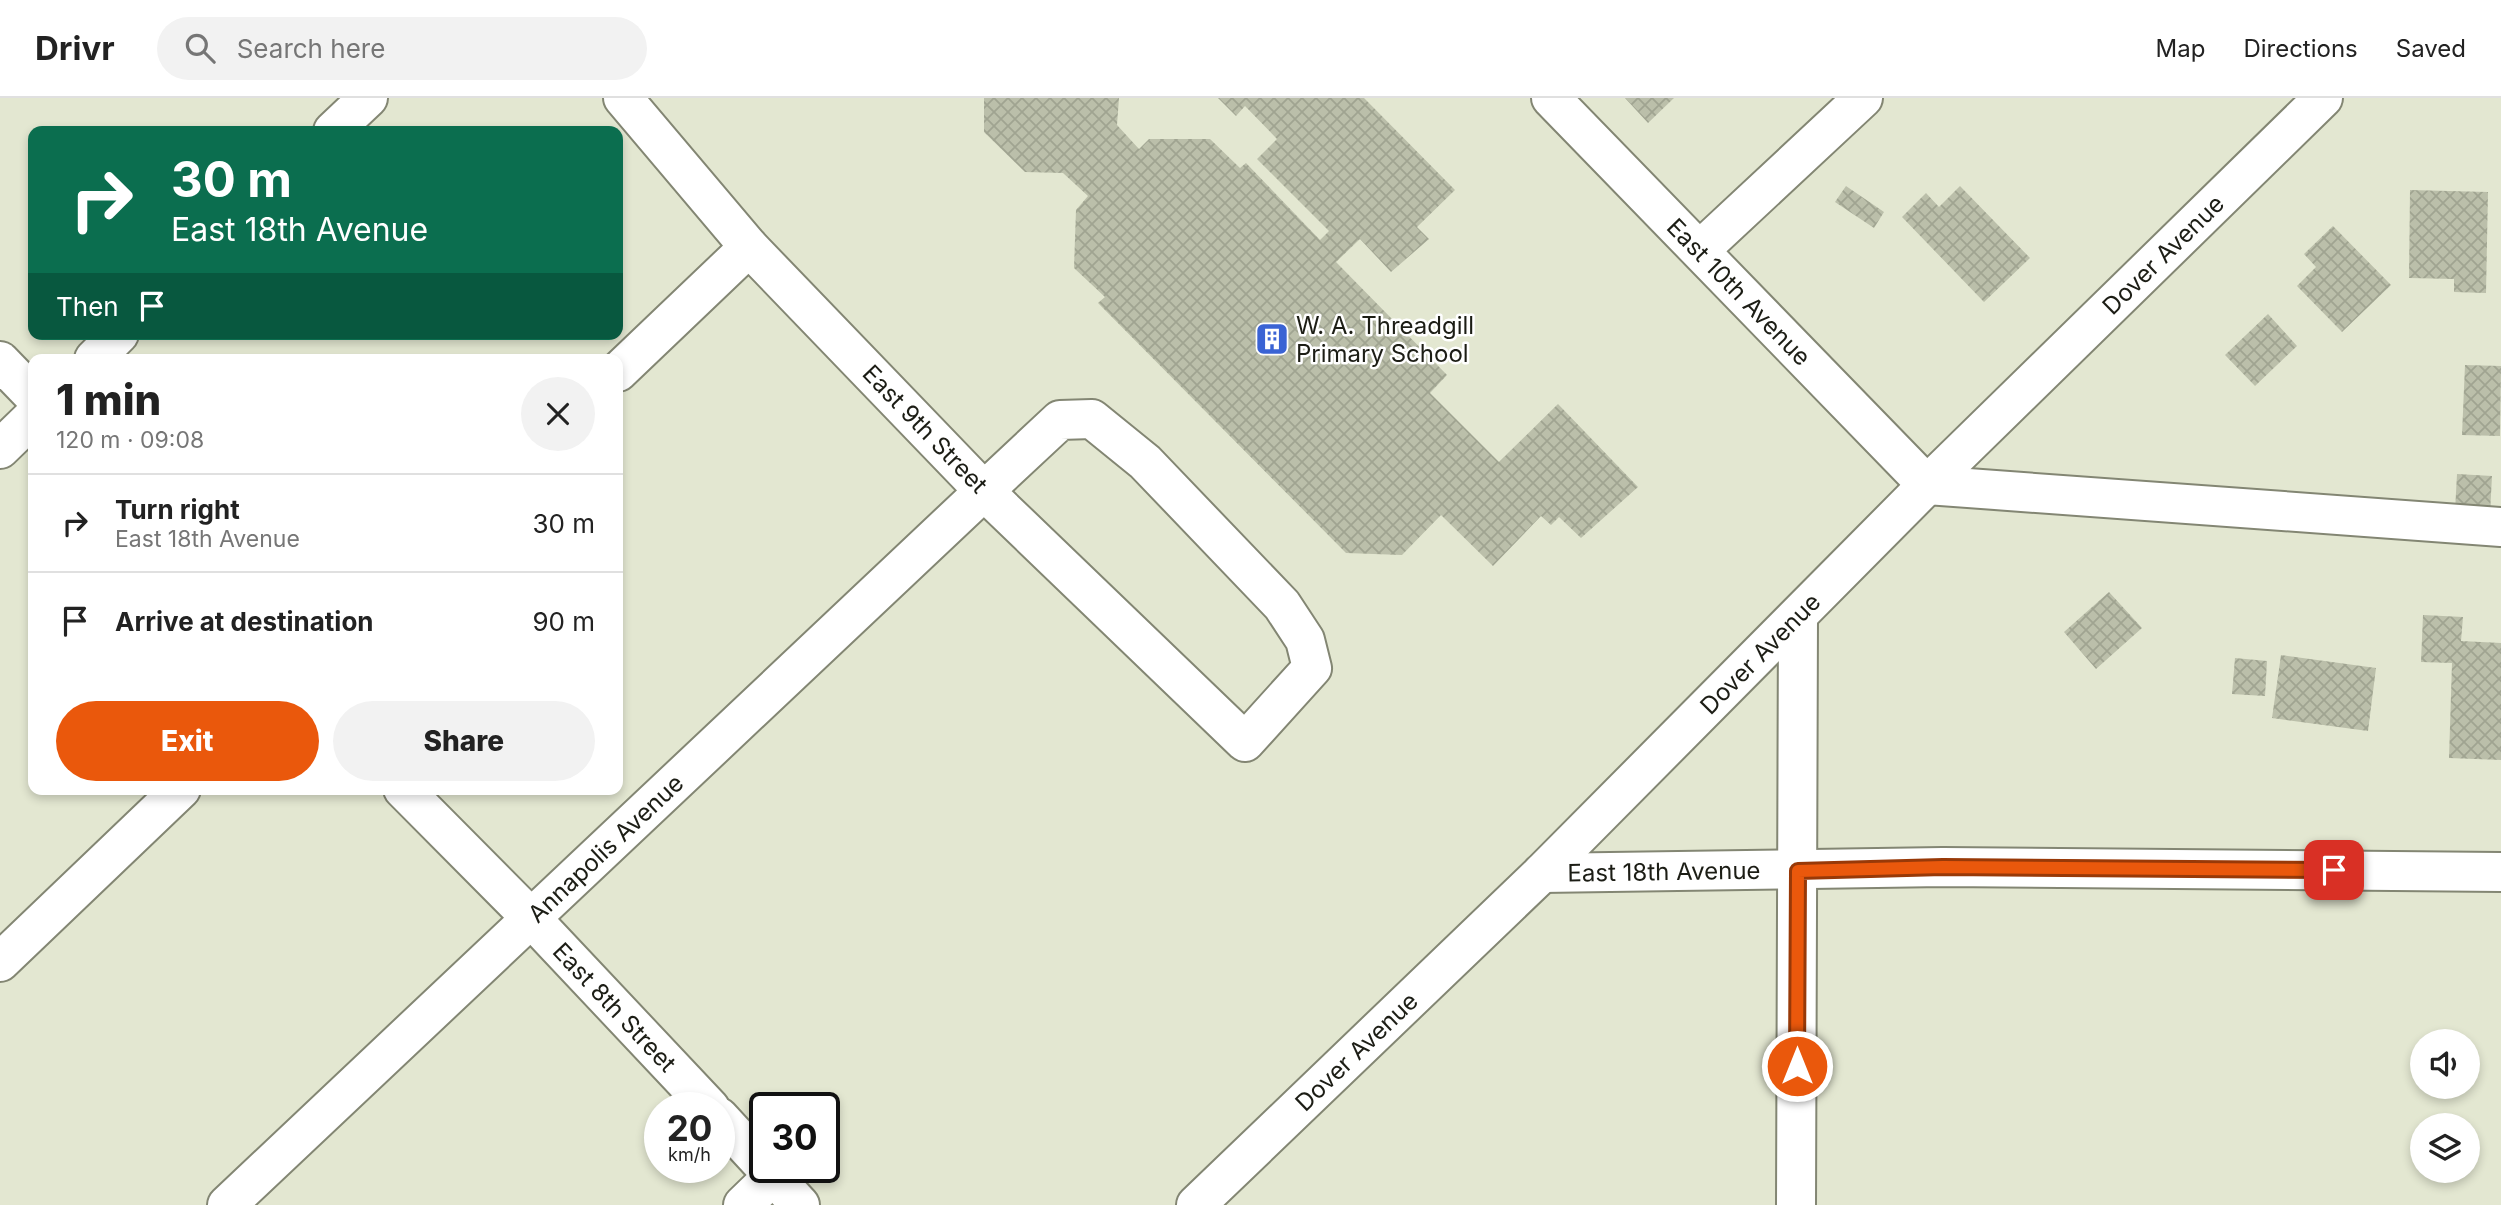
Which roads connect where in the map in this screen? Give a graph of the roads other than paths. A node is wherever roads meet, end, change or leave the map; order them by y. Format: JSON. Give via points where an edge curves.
{"nodes":[{"id":1,"x":368,"y":98,"type":"edge"},
{"id":2,"x":623,"y":98,"type":"edge"},
{"id":3,"x":1551,"y":98,"type":"edge"},
{"id":4,"x":1863,"y":98,"type":"edge"},
{"id":5,"x":2323,"y":98,"type":"edge"},
{"id":6,"x":338,"y":126,"type":"edge"},
{"id":7,"x":749,"y":247,"type":"junction"},
{"id":8,"x":1700,"y":250,"type":"junction"},
{"id":9,"x":114,"y":340,"type":"edge"},
{"id":10,"x":99,"y":354,"type":"edge"},
{"id":11,"x":0,"y":361,"type":"edge"},
{"id":12,"x":623,"y":367,"type":"edge"},
{"id":13,"x":28,"y":390,"type":"edge"},
{"id":14,"x":28,"y":422,"type":"edge"},
{"id":15,"x":0,"y":449,"type":"edge"},
{"id":16,"x":1927,"y":485,"type":"junction"},
{"id":17,"x":984,"y":491,"type":"junction"},
{"id":18,"x":2501,"y":527,"type":"edge"},
{"id":19,"x":1798,"y":617,"type":"junction"},
{"id":20,"x":1245,"y":742,"type":"joint"},
{"id":21,"x":175,"y":795,"type":"edge"},
{"id":22,"x":409,"y":795,"type":"edge"},
{"id":23,"x":1798,"y":871,"type":"junction"},
{"id":24,"x":2501,"y":872,"type":"edge"},
{"id":25,"x":1542,"y":873,"type":"junction"},
{"id":26,"x":531,"y":919,"type":"junction"},
{"id":27,"x":0,"y":962,"type":"edge"},
{"id":28,"x":695,"y":1092,"type":"edge"},
{"id":29,"x":735,"y":1134,"type":"edge"},
{"id":30,"x":749,"y":1149,"type":"edge"},
{"id":31,"x":759,"y":1183,"type":"edge"},
{"id":32,"x":780,"y":1183,"type":"edge"},
{"id":33,"x":227,"y":1205,"type":"edge"},
{"id":34,"x":743,"y":1205,"type":"edge"},
{"id":35,"x":800,"y":1205,"type":"edge"},
{"id":36,"x":1196,"y":1205,"type":"edge"},
{"id":37,"x":1796,"y":1205,"type":"edge"}],
"edges":[{"from":1,"to":6,"type":"street"},
{"from":2,"to":7,"type":"street","name":"East 9th Street"},
{"from":3,"to":8,"type":"street","name":"East 10th Avenue"},
{"from":4,"to":8,"type":"street"},
{"from":5,"to":16,"type":"street","name":"Dover Avenue"},
{"from":7,"to":12,"type":"street"},
{"from":7,"to":17,"type":"street","name":"East 9th Street"},
{"from":8,"to":16,"type":"street","name":"East 10th Avenue"},
{"from":9,"to":10,"type":"street"},
{"from":11,"to":13,"type":"street"},
{"from":14,"to":15,"type":"street"},
{"from":16,"to":18,"type":"street"},
{"from":16,"to":19,"type":"street","name":"Dover Avenue"},
{"from":17,"to":20,"type":"street","name":"East 9th Street"},
{"from":17,"to":20,"type":"street","name":"Annapolis Avenue","via":[[1060,420],[1092,419],[1145,462],[1282,605],[1305,640],[1312,668]]},
{"from":17,"to":26,"type":"street","name":"Annapolis Avenue"},
{"from":19,"to":23,"type":"street"},
{"from":19,"to":25,"type":"street","name":"Dover Avenue"},
{"from":21,"to":27,"type":"street"},
{"from":22,"to":26,"type":"street","name":"East 8th Street"},
{"from":23,"to":24,"type":"street","name":"East 18th Avenue","via":[[1957,867]]},
{"from":23,"to":25,"type":"street","name":"East 18th Avenue"},
{"from":23,"to":37,"type":"street"},
{"from":25,"to":36,"type":"street","name":"Dover Avenue"},
{"from":26,"to":28,"type":"street","name":"East 8th Street"},
{"from":26,"to":33,"type":"street","name":"Annapolis Avenue"},
{"from":29,"to":30,"type":"street"},
{"from":31,"to":34,"type":"street"},
{"from":32,"to":35,"type":"street"}]}
